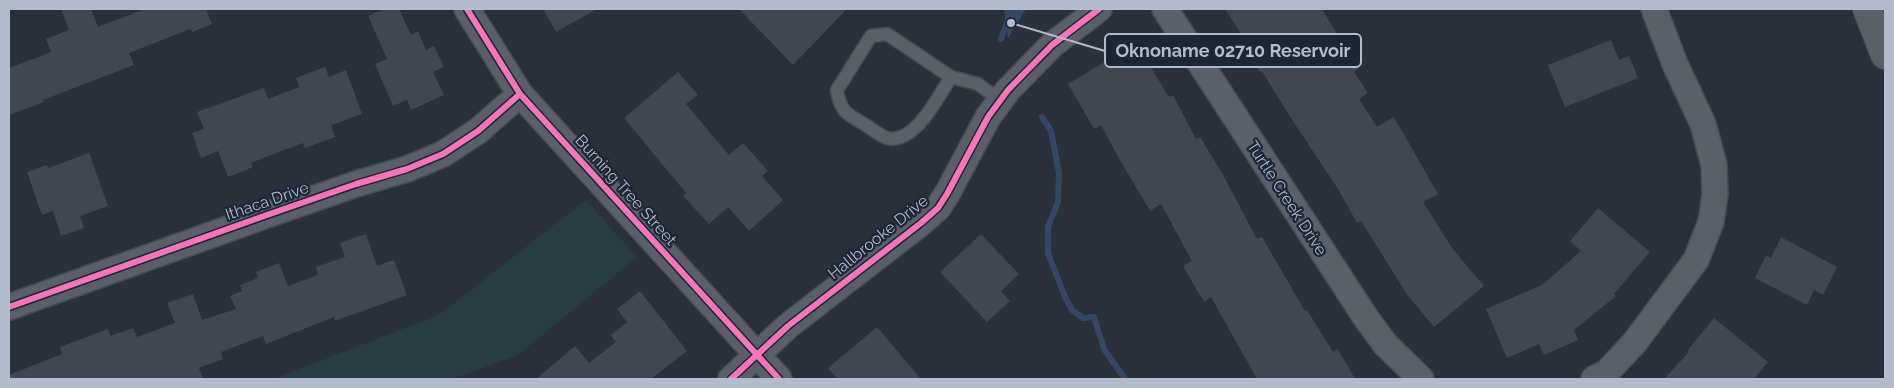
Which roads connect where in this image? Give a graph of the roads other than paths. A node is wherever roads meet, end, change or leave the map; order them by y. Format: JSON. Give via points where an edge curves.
{"nodes":[{"id":1,"x":467,"y":9,"type":"edge"},
{"id":2,"x":1098,"y":9,"type":"edge"},
{"id":3,"x":1165,"y":9,"type":"edge"},
{"id":4,"x":1654,"y":9,"type":"edge"},
{"id":5,"x":1867,"y":9,"type":"edge"},
{"id":6,"x":1885,"y":55,"type":"edge"},
{"id":7,"x":952,"y":77,"type":"junction"},
{"id":8,"x":520,"y":94,"type":"junction"},
{"id":9,"x":1000,"y":100,"type":"junction"},
{"id":10,"x":9,"y":307,"type":"edge"},
{"id":11,"x":756,"y":356,"type":"junction"},
{"id":12,"x":731,"y":379,"type":"edge"},
{"id":13,"x":778,"y":379,"type":"edge"},
{"id":14,"x":1421,"y":379,"type":"edge"},
{"id":15,"x":1594,"y":379,"type":"edge"}],
"edges":[{"from":1,"to":8,"type":"street","name":"Burning Tree Street"},
{"from":2,"to":9,"type":"street","name":"Hallbrooke Drive","via":[[1052,45]]},
{"from":3,"to":14,"type":"street","name":"Turtle Creek Drive","via":[[1356,303],[1385,344]]},
{"from":4,"to":15,"type":"street","via":[[1703,124],[1714,165],[1715,194],[1711,222],[1696,260],[1635,342],[1607,372]]},
{"from":5,"to":6,"type":"street"},
{"from":7,"to":7,"type":"lane","via":[[888,34],[871,36],[837,90],[839,104],[850,116],[887,138],[897,138],[919,126]]},
{"from":7,"to":9,"type":"lane","via":[[978,84]]},
{"from":8,"to":10,"type":"street","name":"Ithaca Drive","via":[[478,131],[443,154]]},
{"from":8,"to":11,"type":"street","name":"Burning Tree Street"},
{"from":9,"to":11,"type":"street","name":"Hallbrooke Drive","via":[[938,208],[788,326]]},
{"from":11,"to":12,"type":"street","name":"Hallbrooke Drive"},
{"from":11,"to":13,"type":"street","name":"Burning Tree Street"}]}
